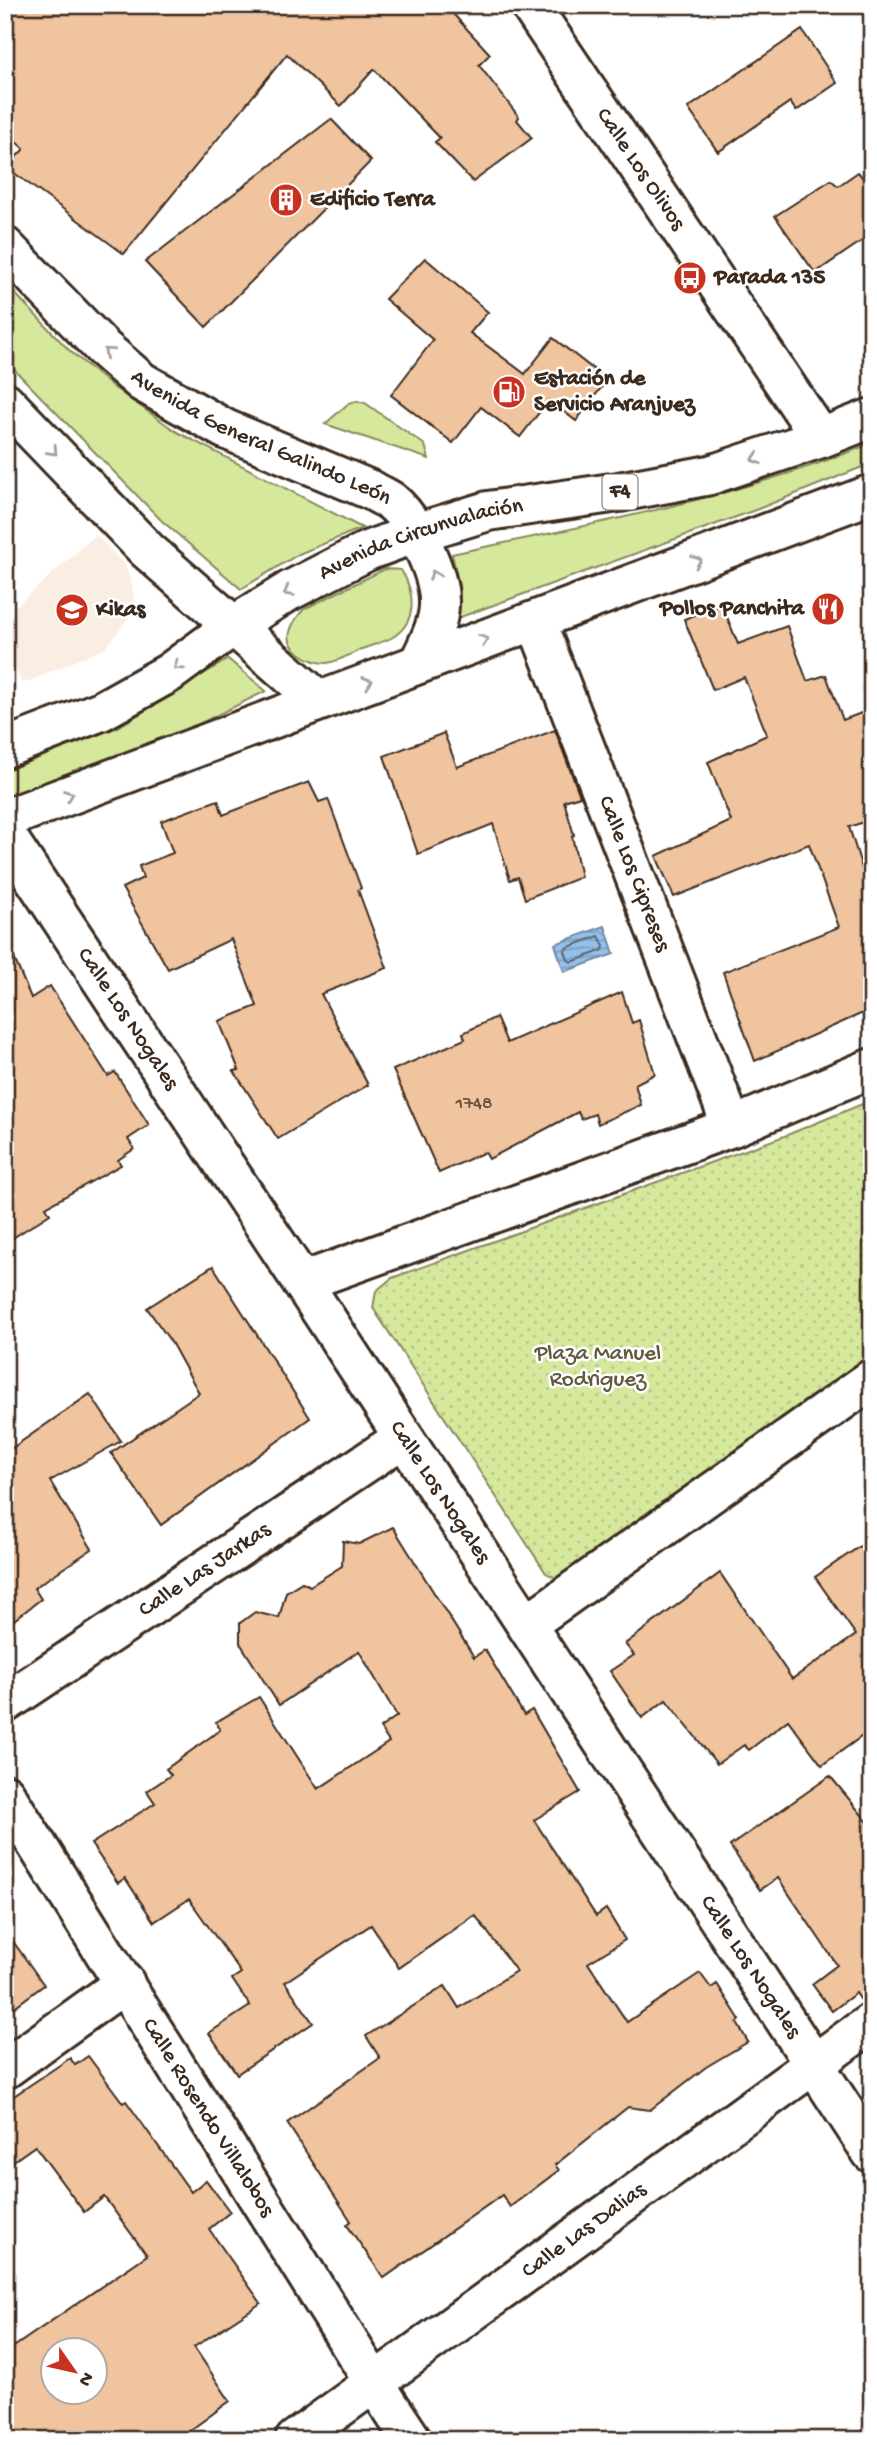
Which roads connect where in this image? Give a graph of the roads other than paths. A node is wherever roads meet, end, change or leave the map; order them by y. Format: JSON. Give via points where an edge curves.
{"nodes":[{"id":1,"x":530,"y":5,"type":"edge"},
{"id":2,"x":5,"y":247,"type":"edge"},
{"id":3,"x":5,"y":402,"type":"edge"},
{"id":4,"x":872,"y":418,"type":"edge"},
{"id":5,"x":821,"y":438,"type":"junction"},
{"id":6,"x":872,"y":494,"type":"edge"},
{"id":7,"x":416,"y":533,"type":"junction"},
{"id":8,"x":536,"y":621,"type":"junction"},
{"id":9,"x":233,"y":626,"type":"junction"},
{"id":10,"x":419,"y":663,"type":"junction"},
{"id":11,"x":318,"y":700,"type":"junction"},
{"id":12,"x":5,"y":748,"type":"edge"},
{"id":13,"x":5,"y":819,"type":"edge"},
{"id":14,"x":5,"y":834,"type":"edge"},
{"id":15,"x":872,"y":1068,"type":"edge"},
{"id":16,"x":732,"y":1127,"type":"junction"},
{"id":17,"x":302,"y":1282,"type":"junction"},
{"id":18,"x":872,"y":1379,"type":"edge"},
{"id":19,"x":403,"y":1438,"type":"junction"},
{"id":20,"x":527,"y":1624,"type":"junction"},
{"id":21,"x":5,"y":1703,"type":"edge"},
{"id":22,"x":5,"y":1794,"type":"edge"},
{"id":23,"x":124,"y":1983,"type":"junction"},
{"id":24,"x":872,"y":2022,"type":"edge"},
{"id":25,"x":814,"y":2064,"type":"junction"},
{"id":26,"x":5,"y":2069,"type":"edge"},
{"id":27,"x":872,"y":2152,"type":"edge"},
{"id":28,"x":375,"y":2384,"type":"junction"},
{"id":29,"x":295,"y":2440,"type":"edge"},
{"id":30,"x":412,"y":2440,"type":"edge"}],
"edges":[{"from":1,"to":5,"type":"main road","name":"Calle Los Olivos"},
{"from":7,"to":2,"type":"main road","name":"Avenida General Galindo León","one_way":true,"via":[[393,503],[373,491],[225,429],[142,382]]},
{"from":3,"to":9,"type":"main road","one_way":true,"via":[[147,550]]},
{"from":4,"to":5,"type":"main road","name":"Avenida Circunvalación","number":"F4"},
{"from":5,"to":7,"type":"main road","name":"Avenida Circunvalación","number":"F4","one_way":true,"via":[[710,475],[488,511]]},
{"from":8,"to":6,"type":"main road","one_way":true},
{"from":7,"to":9,"type":"main road","name":"Avenida Circunvalación","number":"F4","one_way":true,"via":[[333,568]]},
{"from":10,"to":7,"type":"main road","name":"Avenida General Galindo León","one_way":true,"via":[[440,603],[438,584]]},
{"from":10,"to":8,"type":"main road","one_way":true},
{"from":8,"to":16,"type":"main road","name":"Calle Los Cipreses"},
{"from":9,"to":11,"type":"main road"},
{"from":9,"to":12,"type":"main road","name":"Avenida Circunvalación","number":"F4","one_way":true,"via":[[169,673],[101,711]]},
{"from":11,"to":10,"type":"main road","one_way":true},
{"from":13,"to":11,"type":"main road","one_way":true},
{"from":14,"to":17,"type":"main road","name":"Calle Los Nogales"},
{"from":15,"to":16,"type":"main road"},
{"from":16,"to":17,"type":"main road"},
{"from":17,"to":19,"type":"main road","name":"Calle Los Nogales"},
{"from":18,"to":20,"type":"main road"},
{"from":19,"to":20,"type":"main road","name":"Calle Los Nogales"},
{"from":19,"to":21,"type":"main road","name":"Calle Las Jarkas"},
{"from":20,"to":25,"type":"main road","name":"Calle Los Nogales"},
{"from":22,"to":23,"type":"main road","name":"Calle Rosendo Villalobos"},
{"from":23,"to":26,"type":"main road"},
{"from":23,"to":28,"type":"main road","name":"Calle Rosendo Villalobos"},
{"from":24,"to":25,"type":"main road","name":"Calle Las Dalias"},
{"from":25,"to":27,"type":"main road","name":"Calle Los Nogales"},
{"from":25,"to":28,"type":"main road","name":"Calle Las Dalias"},
{"from":28,"to":29,"type":"main road","name":"Calle Las Dalias"},
{"from":28,"to":30,"type":"main road","name":"Calle Rosendo Villalobos"}]}
